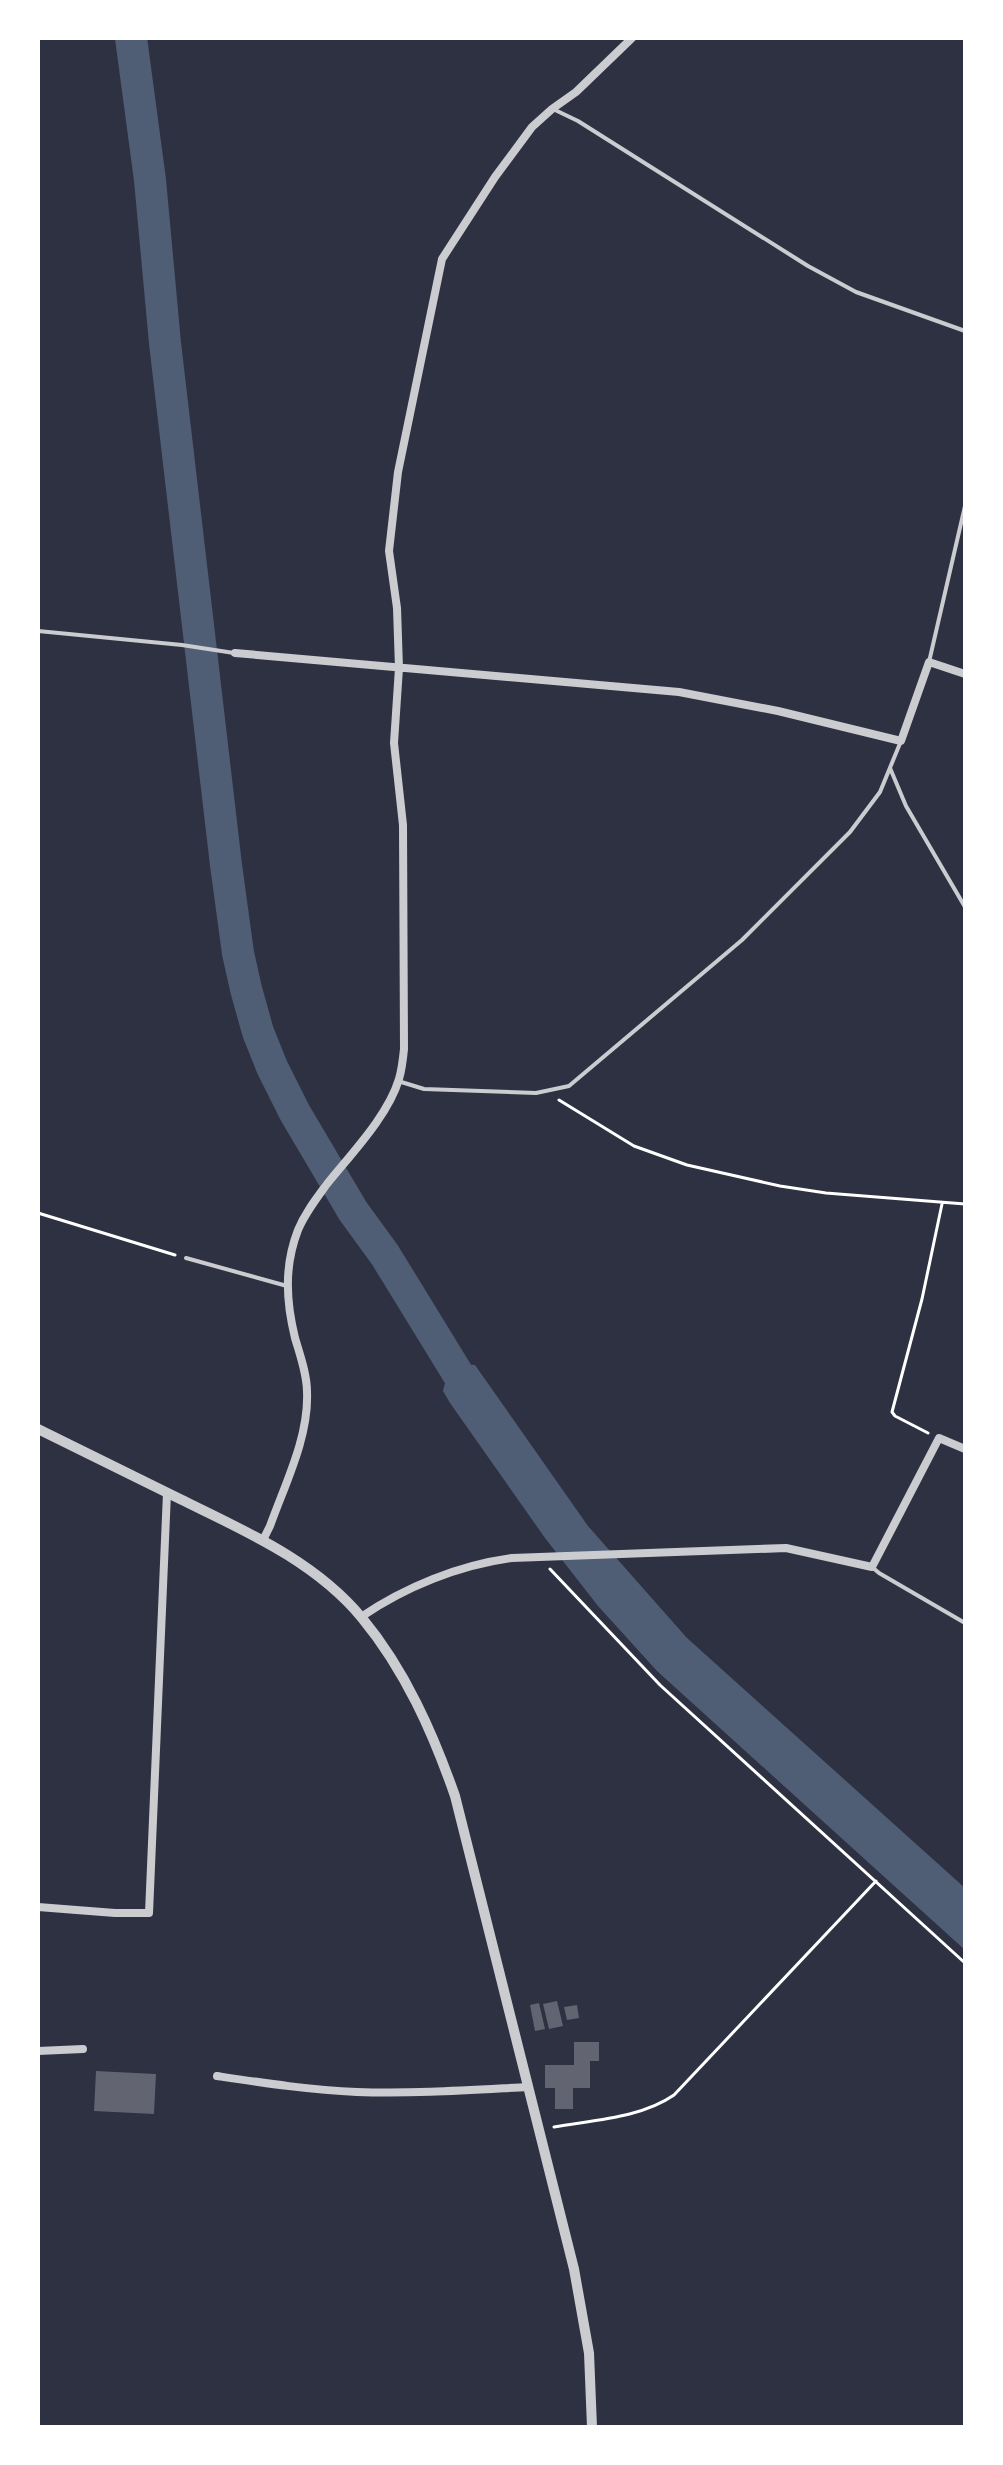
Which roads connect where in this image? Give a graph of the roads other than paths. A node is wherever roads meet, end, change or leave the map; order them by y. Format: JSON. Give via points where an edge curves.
{"nodes":[{"id":1,"x":632,"y":38,"type":"edge"},
{"id":2,"x":552,"y":109,"type":"junction"},
{"id":3,"x":965,"y":331,"type":"edge"},
{"id":4,"x":965,"y":506,"type":"edge"},
{"id":5,"x":38,"y":631,"type":"edge"},
{"id":6,"x":235,"y":653,"type":"joint"},
{"id":7,"x":929,"y":662,"type":"junction"},
{"id":8,"x":399,"y":668,"type":"junction"},
{"id":9,"x":965,"y":674,"type":"edge"},
{"id":10,"x":901,"y":741,"type":"junction"},
{"id":11,"x":890,"y":768,"type":"junction"},
{"id":12,"x":965,"y":907,"type":"edge"},
{"id":13,"x":398,"y":1081,"type":"junction"},
{"id":14,"x":186,"y":1258,"type":"road end"},
{"id":15,"x":287,"y":1286,"type":"junction"},
{"id":16,"x":38,"y":1429,"type":"edge"},
{"id":17,"x":965,"y":1449,"type":"edge"},
{"id":18,"x":167,"y":1493,"type":"junction"},
{"id":19,"x":263,"y":1540,"type":"junction"},
{"id":20,"x":872,"y":1567,"type":"junction"},
{"id":21,"x":361,"y":1617,"type":"junction"},
{"id":22,"x":965,"y":1623,"type":"edge"},
{"id":23,"x":38,"y":1907,"type":"edge"},
{"id":24,"x":83,"y":2049,"type":"dead end"},
{"id":25,"x":38,"y":2051,"type":"edge"},
{"id":26,"x":217,"y":2076,"type":"dead end"},
{"id":27,"x":528,"y":2087,"type":"junction"},
{"id":28,"x":592,"y":2427,"type":"edge"}],
"edges":[{"from":1,"to":2,"type":"street"},
{"from":2,"to":3,"type":"lane","via":[[856,292]]},
{"from":2,"to":8,"type":"street","via":[[501,168],[442,259],[398,472],[389,551]]},
{"from":4,"to":7,"type":"lane"},
{"from":5,"to":6,"type":"lane"},
{"from":6,"to":8,"type":"street"},
{"from":7,"to":9,"type":"street"},
{"from":7,"to":10,"type":"street"},
{"from":8,"to":10,"type":"street","via":[[679,692]]},
{"from":8,"to":13,"type":"street","via":[[394,743],[403,825],[404,1049]]},
{"from":10,"to":11,"type":"lane"},
{"from":11,"to":12,"type":"lane"},
{"from":11,"to":13,"type":"lane","via":[[880,792],[850,832],[742,940],[569,1086],[536,1093],[424,1089]]},
{"from":13,"to":15,"type":"street","via":[[386,1107],[305,1215]]},
{"from":14,"to":15,"type":"lane"},
{"from":15,"to":19,"type":"street","via":[[306,1380],[306,1411]]},
{"from":16,"to":18,"type":"street"},
{"from":17,"to":20,"type":"street","via":[[939,1438]]},
{"from":18,"to":19,"type":"street"},
{"from":18,"to":23,"type":"street","via":[[149,1913]]},
{"from":19,"to":21,"type":"street","via":[[321,1579]]},
{"from":20,"to":21,"type":"street","via":[[786,1548],[512,1558],[470,1566]]},
{"from":20,"to":22,"type":"lane"},
{"from":21,"to":27,"type":"street","via":[[415,1700],[439,1749]]},
{"from":24,"to":25,"type":"street"},
{"from":26,"to":27,"type":"street","via":[[355,2092]]},
{"from":27,"to":28,"type":"street","via":[[574,2269],[591,2382]]}]}
